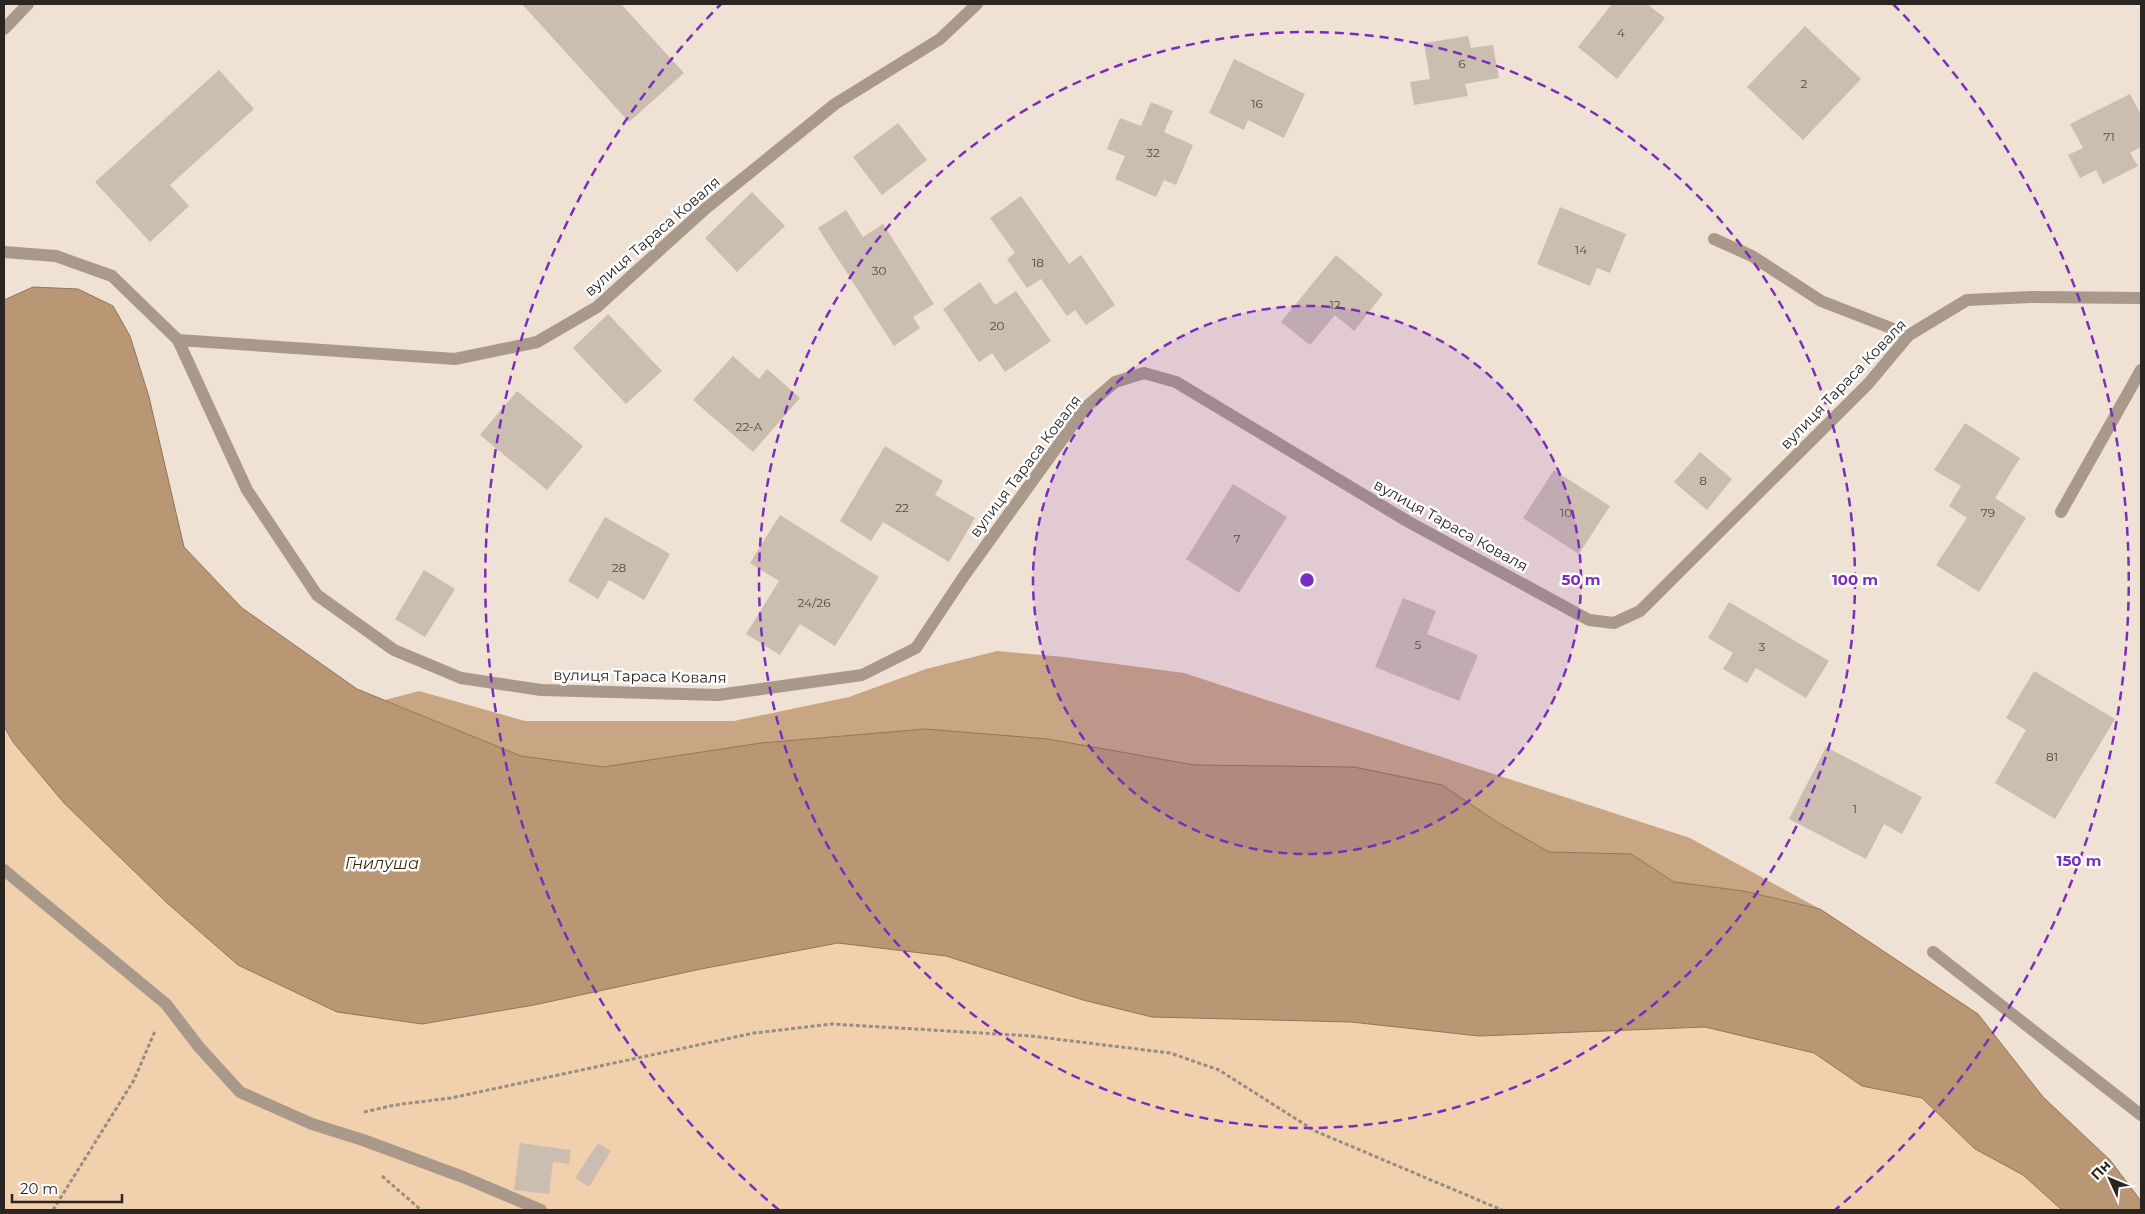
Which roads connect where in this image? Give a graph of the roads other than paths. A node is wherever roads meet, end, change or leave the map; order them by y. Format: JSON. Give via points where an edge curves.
{"nodes":[{"id":1,"x":28,"y":4,"type":"edge"},
{"id":2,"x":977,"y":4,"type":"edge"},
{"id":3,"x":4,"y":29,"type":"edge"},
{"id":4,"x":1714,"y":239,"type":"dead end"},
{"id":5,"x":4,"y":252,"type":"edge"},
{"id":6,"x":2141,"y":298,"type":"edge"},
{"id":7,"x":1909,"y":335,"type":"junction"},
{"id":8,"x":178,"y":340,"type":"junction"},
{"id":9,"x":2141,"y":370,"type":"edge"},
{"id":10,"x":2061,"y":512,"type":"dead end"},
{"id":11,"x":4,"y":870,"type":"edge"},
{"id":12,"x":1933,"y":952,"type":"dead end"},
{"id":13,"x":2141,"y":1115,"type":"edge"},
{"id":14,"x":541,"y":1210,"type":"edge"}],
"edges":[{"from":1,"to":3,"type":"street"},
{"from":2,"to":8,"type":"street","name":"вулиця Тараса Коваля","via":[[940,39],[835,104],[705,209],[597,307],[537,342],[455,359]]},
{"from":4,"to":7,"type":"street","via":[[1752,256],[1821,301]]},
{"from":5,"to":8,"type":"street","name":"вулиця Тараса Коваля","via":[[56,256],[112,276]]},
{"from":6,"to":7,"type":"street","name":"вулиця Тараса Коваля","via":[[1967,300]]},
{"from":7,"to":8,"type":"street","name":"вулиця Тараса Коваля","via":[[1868,384],[1640,611],[1614,623],[1589,620],[1407,522],[1176,382],[1144,373],[1115,382],[1085,408],[916,648],[862,675],[718,696],[541,690],[461,678],[394,650],[317,595],[248,490]]},
{"from":9,"to":10,"type":"street"},
{"from":11,"to":14,"type":"street","via":[[166,1004],[240,1092],[312,1124],[463,1177]]},
{"from":12,"to":13,"type":"street"}]}
